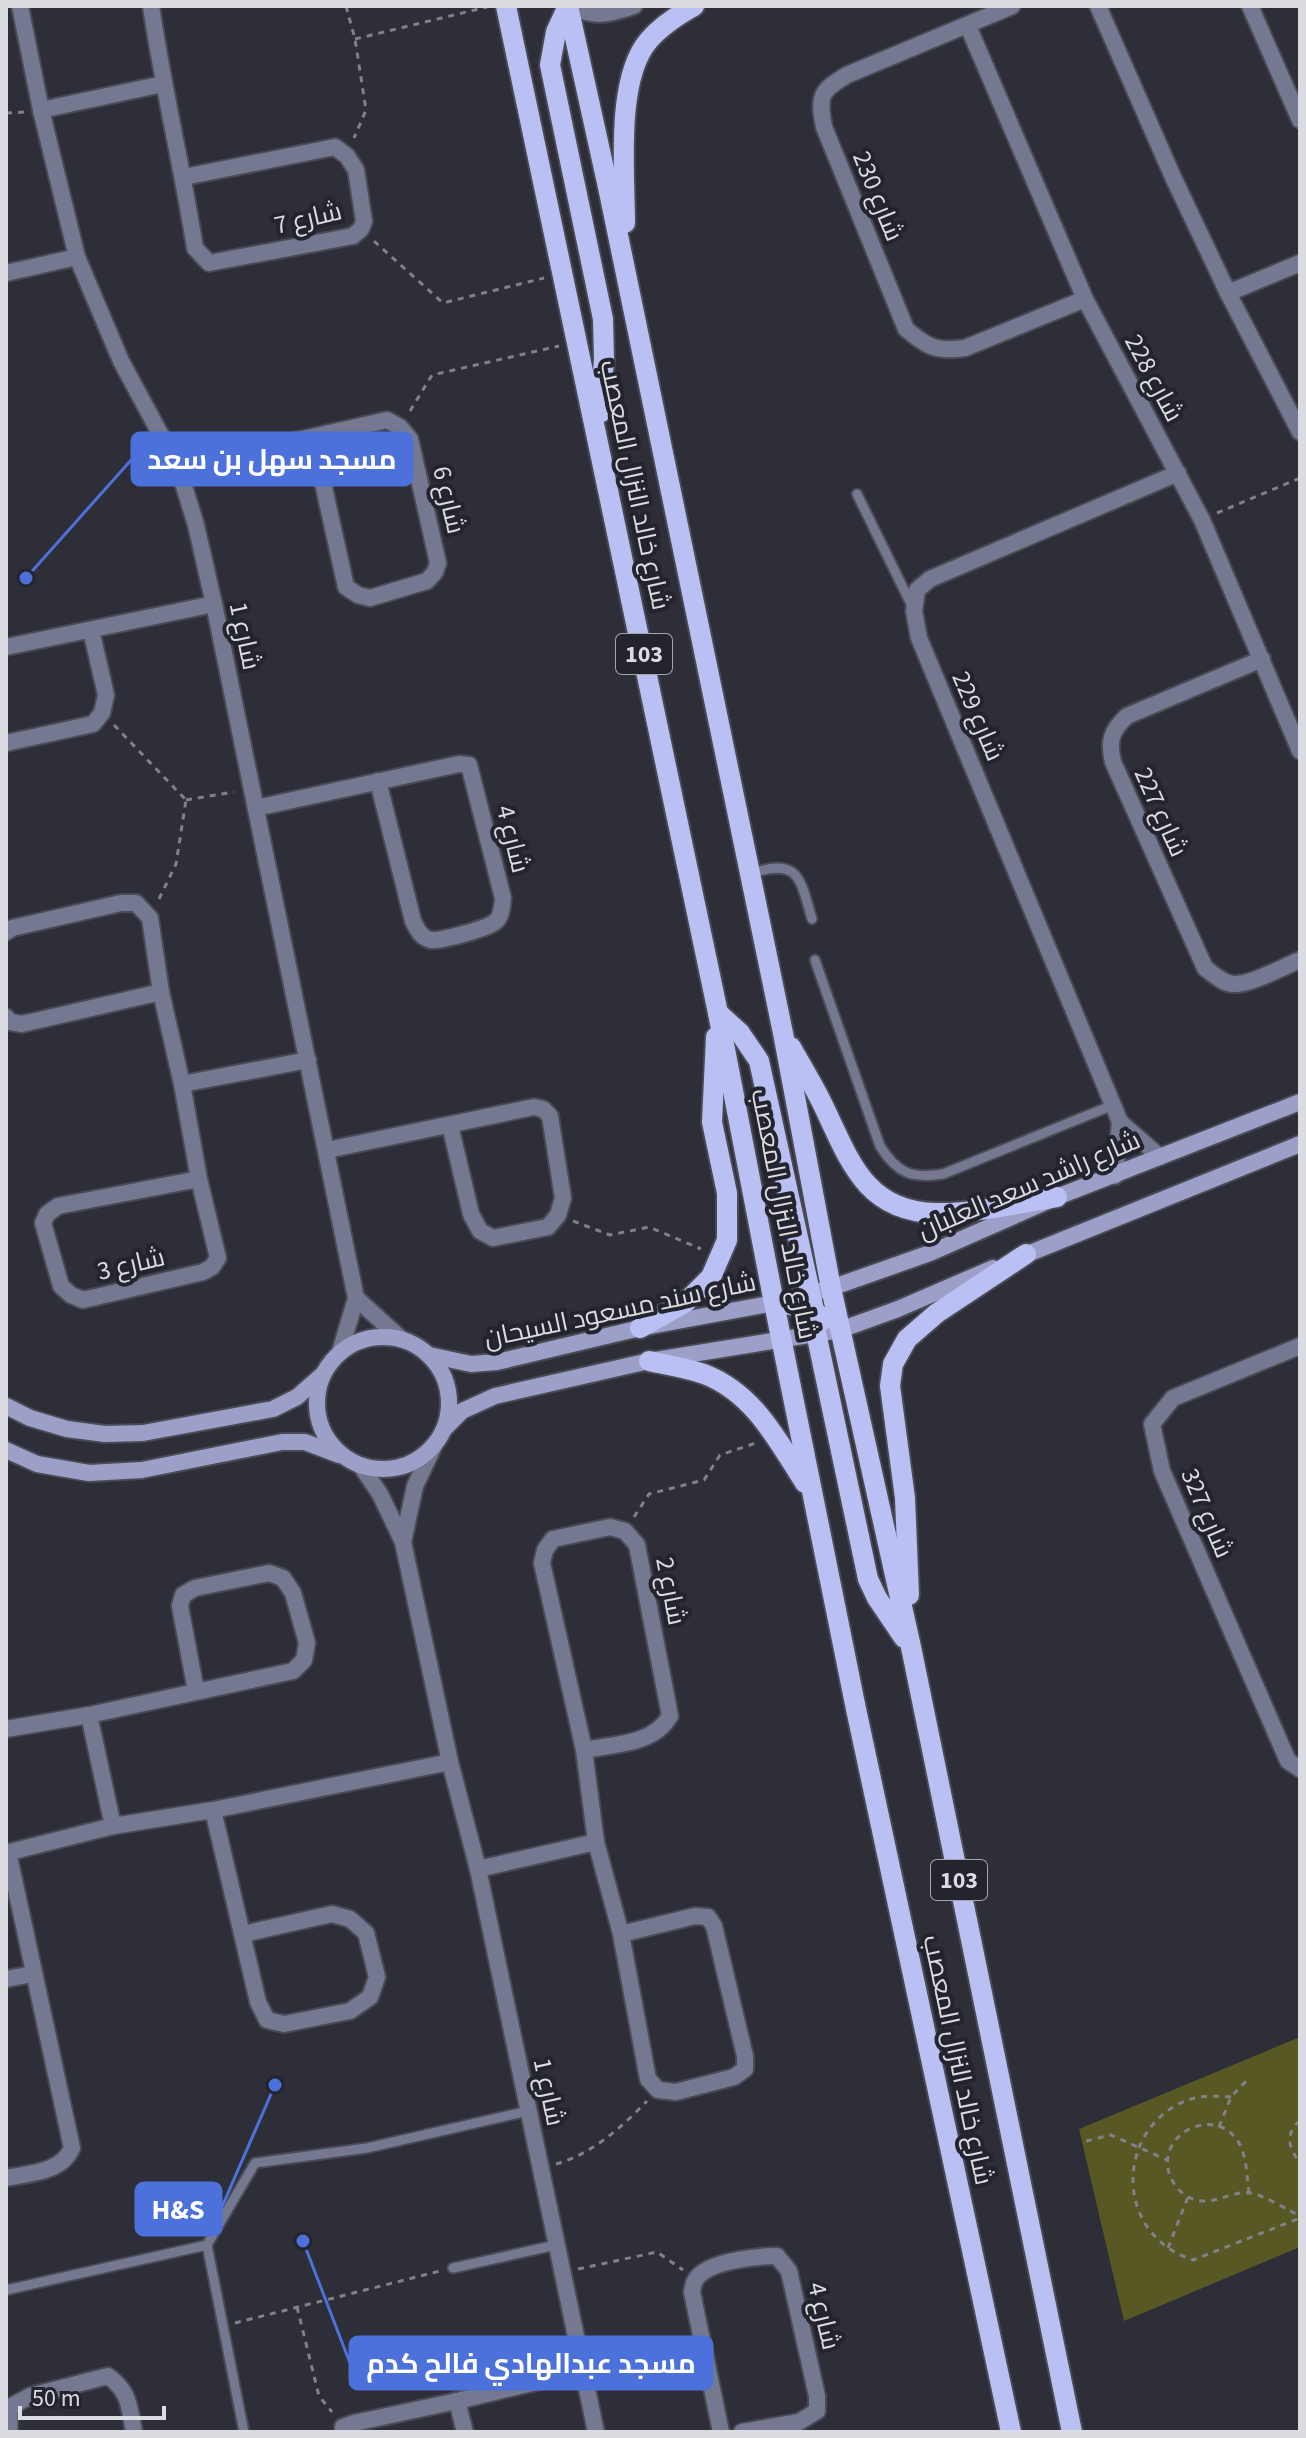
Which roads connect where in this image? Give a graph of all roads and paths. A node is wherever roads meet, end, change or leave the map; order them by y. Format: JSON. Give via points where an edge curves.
{"nodes":[{"id":1,"x":20,"y":6,"type":"edge"},
{"id":2,"x":151,"y":6,"type":"edge"},
{"id":3,"x":346,"y":6,"type":"edge"},
{"id":4,"x":492,"y":6,"type":"edge"},
{"id":5,"x":506,"y":6,"type":"edge"},
{"id":6,"x":569,"y":6,"type":"edge"},
{"id":7,"x":634,"y":6,"type":"edge"},
{"id":8,"x":694,"y":6,"type":"edge"},
{"id":9,"x":1012,"y":6,"type":"edge"},
{"id":10,"x":1098,"y":6,"type":"edge"},
{"id":11,"x":1250,"y":6,"type":"edge"},
{"id":12,"x":968,"y":26,"type":"junction"},
{"id":13,"x":355,"y":39,"type":"junction"},
{"id":14,"x":163,"y":84,"type":"junction"},
{"id":15,"x":41,"y":110,"type":"junction"},
{"id":16,"x":1300,"y":120,"type":"edge"},
{"id":17,"x":347,"y":156,"type":"junction"},
{"id":18,"x":184,"y":177,"type":"junction"},
{"id":19,"x":361,"y":229,"type":"junction"},
{"id":20,"x":77,"y":257,"type":"junction"},
{"id":21,"x":1300,"y":263,"type":"edge"},
{"id":22,"x":626,"y":271,"type":"junction"},
{"id":23,"x":6,"y":273,"type":"edge"},
{"id":24,"x":563,"y":273,"type":"junction"},
{"id":25,"x":1228,"y":293,"type":"junction"},
{"id":26,"x":1085,"y":299,"type":"junction"},
{"id":27,"x":578,"y":342,"type":"junction"},
{"id":28,"x":400,"y":427,"type":"junction"},
{"id":29,"x":1300,"y":432,"type":"edge"},
{"id":30,"x":313,"y":438,"type":"junction"},
{"id":31,"x":599,"y":439,"type":"junction"},
{"id":32,"x":178,"y":467,"type":"junction"},
{"id":33,"x":1178,"y":473,"type":"junction"},
{"id":34,"x":1300,"y":478,"type":"edge"},
{"id":35,"x":857,"y":494,"type":"dead end"},
{"id":36,"x":1202,"y":520,"type":"junction"},
{"id":37,"x":214,"y":604,"type":"junction"},
{"id":38,"x":914,"y":611,"type":"junction"},
{"id":39,"x":91,"y":630,"type":"junction"},
{"id":40,"x":6,"y":647,"type":"edge"},
{"id":41,"x":1262,"y":659,"type":"junction"},
{"id":42,"x":102,"y":713,"type":"junction"},
{"id":43,"x":6,"y":743,"type":"edge"},
{"id":44,"x":1300,"y":751,"type":"edge"},
{"id":45,"x":378,"y":781,"type":"junction"},
{"id":46,"x":252,"y":789,"type":"junction"},
{"id":47,"x":186,"y":800,"type":"junction"},
{"id":48,"x":256,"y":808,"type":"junction"},
{"id":49,"x":750,"y":874,"type":"junction"},
{"id":50,"x":150,"y":918,"type":"junction"},
{"id":51,"x":812,"y":919,"type":"dead end"},
{"id":52,"x":6,"y":932,"type":"edge"},
{"id":53,"x":815,"y":960,"type":"dead end"},
{"id":54,"x":1300,"y":960,"type":"edge"},
{"id":55,"x":161,"y":992,"type":"junction"},
{"id":56,"x":718,"y":1013,"type":"junction"},
{"id":57,"x":6,"y":1017,"type":"edge"},
{"id":58,"x":783,"y":1033,"type":"junction"},
{"id":59,"x":308,"y":1060,"type":"junction"},
{"id":60,"x":182,"y":1084,"type":"junction"},
{"id":61,"x":1300,"y":1102,"type":"edge"},
{"id":62,"x":1113,"y":1105,"type":"junction"},
{"id":63,"x":1120,"y":1122,"type":"junction"},
{"id":64,"x":450,"y":1125,"type":"junction"},
{"id":65,"x":1300,"y":1144,"type":"edge"},
{"id":66,"x":327,"y":1150,"type":"junction"},
{"id":67,"x":1160,"y":1157,"type":"junction"},
{"id":68,"x":1115,"y":1176,"type":"junction"},
{"id":69,"x":199,"y":1179,"type":"junction"},
{"id":70,"x":1057,"y":1197,"type":"junction"},
{"id":71,"x":558,"y":1215,"type":"junction"},
{"id":72,"x":1026,"y":1254,"type":"junction"},
{"id":73,"x":720,"y":1257,"type":"junction"},
{"id":74,"x":821,"y":1291,"type":"junction"},
{"id":75,"x":356,"y":1298,"type":"junction"},
{"id":76,"x":774,"y":1303,"type":"junction"},
{"id":77,"x":640,"y":1328,"type":"junction"},
{"id":78,"x":840,"y":1330,"type":"junction"},
{"id":79,"x":816,"y":1335,"type":"junction"},
{"id":80,"x":401,"y":1339,"type":"junction"},
{"id":81,"x":782,"y":1341,"type":"junction"},
{"id":82,"x":1300,"y":1346,"type":"edge"},
{"id":83,"x":340,"y":1352,"type":"junction"},
{"id":84,"x":429,"y":1355,"type":"junction"},
{"id":85,"x":649,"y":1361,"type":"junction"},
{"id":86,"x":323,"y":1374,"type":"junction"},
{"id":87,"x":6,"y":1406,"type":"edge"},
{"id":88,"x":444,"y":1429,"type":"junction"},
{"id":89,"x":775,"y":1436,"type":"junction"},
{"id":90,"x":434,"y":1446,"type":"junction"},
{"id":91,"x":6,"y":1450,"type":"edge"},
{"id":92,"x":343,"y":1456,"type":"junction"},
{"id":93,"x":361,"y":1466,"type":"junction"},
{"id":94,"x":813,"y":1496,"type":"junction"},
{"id":95,"x":625,"y":1531,"type":"junction"},
{"id":96,"x":403,"y":1542,"type":"junction"},
{"id":97,"x":911,"y":1647,"type":"junction"},
{"id":98,"x":196,"y":1691,"type":"junction"},
{"id":99,"x":89,"y":1715,"type":"junction"},
{"id":100,"x":6,"y":1729,"type":"edge"},
{"id":101,"x":584,"y":1750,"type":"junction"},
{"id":102,"x":450,"y":1762,"type":"junction"},
{"id":103,"x":1300,"y":1769,"type":"edge"},
{"id":104,"x":213,"y":1810,"type":"junction"},
{"id":105,"x":113,"y":1826,"type":"junction"},
{"id":106,"x":596,"y":1842,"type":"junction"},
{"id":107,"x":7,"y":1852,"type":"edge"},
{"id":108,"x":478,"y":1869,"type":"junction"},
{"id":109,"x":243,"y":1934,"type":"junction"},
{"id":110,"x":621,"y":1934,"type":"junction"},
{"id":111,"x":33,"y":1974,"type":"junction"},
{"id":112,"x":6,"y":1979,"type":"edge"},
{"id":113,"x":1249,"y":2078,"type":"dead end"},
{"id":114,"x":658,"y":2090,"type":"junction"},
{"id":115,"x":1231,"y":2097,"type":"junction"},
{"id":116,"x":528,"y":2111,"type":"junction"},
{"id":117,"x":1300,"y":2121,"type":"edge"},
{"id":118,"x":1219,"y":2127,"type":"junction"},
{"id":119,"x":1086,"y":2141,"type":"dead end"},
{"id":120,"x":1138,"y":2147,"type":"junction"},
{"id":121,"x":1167,"y":2160,"type":"junction"},
{"id":122,"x":1300,"y":2162,"type":"edge"},
{"id":123,"x":540,"y":2167,"type":"junction"},
{"id":124,"x":6,"y":2178,"type":"edge"},
{"id":125,"x":1249,"y":2193,"type":"junction"},
{"id":126,"x":1188,"y":2197,"type":"junction"},
{"id":127,"x":1300,"y":2217,"type":"edge"},
{"id":128,"x":207,"y":2245,"type":"junction"},
{"id":129,"x":556,"y":2245,"type":"junction"},
{"id":130,"x":1168,"y":2248,"type":"junction"},
{"id":131,"x":453,"y":2268,"type":"joint"},
{"id":132,"x":562,"y":2272,"type":"junction"},
{"id":133,"x":696,"y":2278,"type":"junction"},
{"id":134,"x":6,"y":2290,"type":"edge"},
{"id":135,"x":297,"y":2307,"type":"junction"},
{"id":136,"x":223,"y":2326,"type":"junction"},
{"id":137,"x":582,"y":2371,"type":"junction"},
{"id":138,"x":457,"y":2401,"type":"junction"},
{"id":139,"x":1067,"y":2411,"type":"junction"},
{"id":140,"x":343,"y":2430,"type":"edge"},
{"id":141,"x":9,"y":2432,"type":"edge"},
{"id":142,"x":134,"y":2432,"type":"edge"},
{"id":143,"x":244,"y":2432,"type":"edge"},
{"id":144,"x":465,"y":2432,"type":"edge"},
{"id":145,"x":596,"y":2432,"type":"edge"},
{"id":146,"x":721,"y":2432,"type":"edge"},
{"id":147,"x":742,"y":2432,"type":"edge"},
{"id":148,"x":1011,"y":2432,"type":"edge"},
{"id":149,"x":1072,"y":2432,"type":"edge"},
{"id":150,"x":1080,"y":2432,"type":"edge"}],
"edges":[{"from":1,"to":15,"type":"street","name":"شارع 1"},
{"from":2,"to":14,"type":"street","name":"شارع 7"},
{"from":3,"to":13,"type":"path"},
{"from":4,"to":13,"type":"path"},
{"from":5,"to":24,"type":"main road","name":"شارع خالد النزال المعصب","number":"103"},
{"from":6,"to":7,"type":"street","via":[[605,16]]},
{"from":6,"to":22,"type":"main road","name":"شارع خالد النزال المعصب","number":"103"},
{"from":6,"to":31,"type":"main road","via":[[556,32],[550,65],[603,319]]},
{"from":8,"to":22,"type":"main road","via":[[648,41],[631,75],[625,117]]},
{"from":9,"to":12,"type":"street","name":"شارع 230"},
{"from":10,"to":25,"type":"street"},
{"from":11,"to":16,"type":"street"},
{"from":12,"to":26,"type":"street","name":"شارع 228"},
{"from":12,"to":26,"type":"street","name":"شارع 230","via":[[847,75],[828,86],[819,104],[906,329],[925,345],[946,351],[965,348]]},
{"from":13,"to":17,"type":"path","via":[[366,110]]},
{"from":14,"to":15,"type":"street"},
{"from":14,"to":18,"type":"street","name":"شارع 7"},
{"from":15,"to":20,"type":"street","name":"شارع 1"},
{"from":17,"to":18,"type":"street","via":[[335,147]]},
{"from":17,"to":19,"type":"street","name":"شارع 7","via":[[356,170]]},
{"from":18,"to":19,"type":"street","name":"شارع 7","via":[[195,248],[209,263],[353,236]]},
{"from":19,"to":24,"type":"path","via":[[443,303]]},
{"from":20,"to":23,"type":"street"},
{"from":20,"to":32,"type":"street","name":"شارع 1","via":[[121,361]]},
{"from":21,"to":25,"type":"street"},
{"from":22,"to":49,"type":"main road","name":"شارع خالد النزال المعصب","number":"103"},
{"from":24,"to":27,"type":"main road","name":"شارع خالد النزال المعصب","number":"103"},
{"from":25,"to":29,"type":"street"},
{"from":26,"to":33,"type":"street","name":"شارع 228"},
{"from":27,"to":28,"type":"path","via":[[432,375]]},
{"from":27,"to":31,"type":"main road","name":"شارع خالد النزال المعصب","number":"103"},
{"from":28,"to":30,"type":"street","via":[[387,420]]},
{"from":28,"to":30,"type":"street","name":"شارع 6","via":[[410,439],[438,563],[427,581],[370,598],[346,587]]},
{"from":30,"to":32,"type":"street"},
{"from":31,"to":56,"type":"main road","name":"شارع خالد النزال المعصب","number":"103"},
{"from":32,"to":37,"type":"street","name":"شارع 1"},
{"from":33,"to":36,"type":"street","name":"شارع 228"},
{"from":33,"to":38,"type":"street","via":[[930,579],[917,590]]},
{"from":34,"to":36,"type":"path"},
{"from":35,"to":38,"type":"lane"},
{"from":36,"to":41,"type":"street","name":"شارع 228"},
{"from":37,"to":39,"type":"street"},
{"from":37,"to":46,"type":"street","name":"شارع 1"},
{"from":38,"to":62,"type":"street","name":"شارع 229","via":[[919,638]]},
{"from":39,"to":40,"type":"street"},
{"from":39,"to":42,"type":"street","via":[[106,695]]},
{"from":41,"to":44,"type":"street","name":"شارع 228"},
{"from":41,"to":54,"type":"street","name":"شارع 227","via":[[1127,716],[1114,728],[1109,744],[1205,968],[1232,984]]},
{"from":42,"to":43,"type":"street","via":[[93,724]]},
{"from":42,"to":47,"type":"path"},
{"from":45,"to":45,"type":"street","name":"شارع 4","via":[[469,765],[503,898],[495,922],[431,940],[421,935]]},
{"from":45,"to":48,"type":"street","name":"شارع 4"},
{"from":46,"to":47,"type":"path"},
{"from":46,"to":48,"type":"street","name":"شارع 1"},
{"from":47,"to":50,"type":"path","via":[[176,864]]},
{"from":48,"to":59,"type":"street","name":"شارع 1"},
{"from":49,"to":51,"type":"lane","via":[[776,867],[796,875]]},
{"from":49,"to":58,"type":"main road","name":"شارع خالد النزال المعصب","number":"103"},
{"from":50,"to":52,"type":"street","via":[[136,903],[121,903]]},
{"from":50,"to":55,"type":"street","name":"شارع 3"},
{"from":53,"to":62,"type":"lane","via":[[880,1146],[906,1173],[943,1174]]},
{"from":55,"to":57,"type":"street","via":[[22,1024]]},
{"from":55,"to":60,"type":"street","name":"شارع 3"},
{"from":56,"to":73,"type":"main road","via":[[712,1122],[727,1193],[727,1240]]},
{"from":56,"to":74,"type":"main road","via":[[759,1061]]},
{"from":56,"to":76,"type":"main road","name":"شارع خالد النزال المعصب","number":"103"},
{"from":58,"to":70,"type":"main road","via":[[858,1175],[880,1197],[935,1213]]},
{"from":58,"to":74,"type":"main road","name":"شارع خالد النزال المعصب","number":"103"},
{"from":59,"to":60,"type":"street"},
{"from":59,"to":66,"type":"street","name":"شارع 1"},
{"from":60,"to":69,"type":"street","name":"شارع 3"},
{"from":61,"to":67,"type":"main road","name":"شارع راشد سعد العلبان"},
{"from":62,"to":63,"type":"street","name":"شارع 229"},
{"from":63,"to":67,"type":"street","name":"شارع 229"},
{"from":63,"to":68,"type":"street","name":"شارع 229"},
{"from":64,"to":66,"type":"street"},
{"from":64,"to":71,"type":"street","via":[[471,1214],[480,1231],[493,1238],[548,1227]]},
{"from":64,"to":71,"type":"street","via":[[543,1109],[550,1116],[563,1198]]},
{"from":65,"to":72,"type":"main road"},
{"from":66,"to":75,"type":"street","name":"شارع 1"},
{"from":67,"to":68,"type":"main road","name":"شارع راشد سعد العلبان"},
{"from":68,"to":70,"type":"main road","name":"شارع راشد سعد العلبان"},
{"from":69,"to":69,"type":"street","name":"شارع 3","via":[[218,1258],[212,1267],[83,1300],[61,1286],[43,1223],[47,1214],[58,1206]]},
{"from":70,"to":74,"type":"main road","name":"شارع راشد سعد العلبان","via":[[930,1253]]},
{"from":71,"to":73,"type":"path","via":[[610,1235],[649,1227]]},
{"from":72,"to":78,"type":"main road"},
{"from":72,"to":97,"type":"main road","via":[[937,1313],[907,1339],[893,1364],[890,1386],[905,1498]]},
{"from":73,"to":77,"type":"main road","via":[[711,1277],[686,1302]]},
{"from":74,"to":76,"type":"main road","name":"شارع راشد سعد العلبان"},
{"from":74,"to":78,"type":"main road","name":"شارع خالد النزال المعصب","number":"103"},
{"from":75,"to":80,"type":"street"},
{"from":75,"to":83,"type":"street","name":"شارع 1"},
{"from":76,"to":77,"type":"main road","name":"شارع سند مسعود السيحان"},
{"from":76,"to":79,"type":"main road","via":[[809,1313]]},
{"from":76,"to":81,"type":"main road","name":"شارع خالد النزال المعصب","number":"103"},
{"from":77,"to":84,"type":"main road","name":"شارع سند مسعود السيحان","via":[[497,1362],[471,1364]]},
{"from":78,"to":79,"type":"main road"},
{"from":78,"to":97,"type":"main road","name":"شارع خالد النزال المعصب","number":"103"},
{"from":79,"to":81,"type":"main road"},
{"from":79,"to":97,"type":"main road","via":[[868,1579]]},
{"from":80,"to":83,"type":"main road","via":[[380,1336]]},
{"from":80,"to":84,"type":"main road"},
{"from":81,"to":85,"type":"main road"},
{"from":81,"to":94,"type":"main road","name":"شارع خالد النزال المعصب","number":"103"},
{"from":82,"to":103,"type":"street","name":"شارع 327","via":[[1173,1398],[1152,1424],[1162,1471],[1288,1761]]},
{"from":83,"to":86,"type":"main road"},
{"from":84,"to":88,"type":"main road","via":[[448,1390]]},
{"from":85,"to":88,"type":"main road","via":[[495,1396],[462,1411]]},
{"from":85,"to":89,"type":"main road","via":[[723,1383],[750,1403]]},
{"from":86,"to":87,"type":"main road","via":[[273,1409],[143,1433],[67,1429]]},
{"from":86,"to":92,"type":"main road","via":[[318,1419]]},
{"from":88,"to":90,"type":"main road"},
{"from":89,"to":94,"type":"main road"},
{"from":89,"to":95,"type":"path","via":[[720,1455],[704,1480],[649,1494]]},
{"from":90,"to":93,"type":"main road","via":[[400,1468]]},
{"from":90,"to":96,"type":"street","name":"شارع 1","via":[[415,1486]]},
{"from":91,"to":92,"type":"main road","via":[[37,1464],[89,1473],[142,1470],[282,1442],[305,1442]]},
{"from":92,"to":93,"type":"main road"},
{"from":93,"to":96,"type":"street","name":"شارع 1"},
{"from":94,"to":148,"type":"main road","name":"شارع خالد النزال المعصب","number":"103"},
{"from":95,"to":101,"type":"street","name":"شارع 2","via":[[637,1545],[670,1716],[648,1738]]},
{"from":95,"to":101,"type":"street","name":"شارع 2","via":[[610,1527],[553,1539],[542,1563]]},
{"from":96,"to":102,"type":"street","name":"شارع 1"},
{"from":97,"to":139,"type":"main road","name":"شارع خالد النزال المعصب","number":"103"},
{"from":98,"to":98,"type":"street","via":[[180,1606],[183,1595],[269,1573],[283,1578],[293,1593],[307,1643],[304,1660],[293,1671]]},
{"from":98,"to":99,"type":"street"},
{"from":99,"to":100,"type":"street"},
{"from":99,"to":105,"type":"street"},
{"from":101,"to":106,"type":"street","name":"شارع 2"},
{"from":102,"to":104,"type":"street"},
{"from":102,"to":108,"type":"street","name":"شارع 1"},
{"from":104,"to":105,"type":"street"},
{"from":104,"to":109,"type":"street"},
{"from":105,"to":107,"type":"street"},
{"from":106,"to":108,"type":"street"},
{"from":106,"to":110,"type":"street","name":"شارع 2"},
{"from":107,"to":111,"type":"street"},
{"from":108,"to":116,"type":"street","name":"شارع 1"},
{"from":109,"to":109,"type":"street","via":[[267,2020],[284,2024],[350,2011],[370,1997],[377,1977],[366,1933],[350,1919],[332,1914]]},
{"from":110,"to":114,"type":"street","name":"شارع 2","via":[[648,2079]]},
{"from":110,"to":114,"type":"street","via":[[708,1917],[745,2056],[745,2069],[734,2077],[676,2092]]},
{"from":111,"to":112,"type":"street"},
{"from":111,"to":124,"type":"street","via":[[72,2148],[57,2167]]},
{"from":113,"to":115,"type":"path"},
{"from":114,"to":123,"type":"path","via":[[589,2150]]},
{"from":115,"to":118,"type":"path"},
{"from":115,"to":120,"type":"path","via":[[1211,2095],[1170,2108]]},
{"from":116,"to":123,"type":"street","name":"شارع 1"},
{"from":116,"to":128,"type":"lane","via":[[367,2148],[255,2163]]},
{"from":117,"to":122,"type":"path","via":[[1289,2137],[1290,2150]]},
{"from":118,"to":121,"type":"path","via":[[1193,2126],[1181,2133]]},
{"from":118,"to":125,"type":"path","via":[[1239,2143]]},
{"from":119,"to":120,"type":"path","via":[[1111,2135]]},
{"from":120,"to":121,"type":"path"},
{"from":120,"to":130,"type":"path","via":[[1132,2180],[1135,2202],[1143,2221]]},
{"from":121,"to":126,"type":"path","via":[[1172,2182]]},
{"from":123,"to":129,"type":"street","name":"شارع 1"},
{"from":125,"to":126,"type":"path","via":[[1205,2202]]},
{"from":125,"to":127,"type":"path"},
{"from":126,"to":130,"type":"path"},
{"from":127,"to":130,"type":"path","via":[[1193,2260]]},
{"from":128,"to":134,"type":"lane"},
{"from":128,"to":136,"type":"lane"},
{"from":129,"to":131,"type":"lane"},
{"from":129,"to":132,"type":"street","name":"شارع 1"},
{"from":131,"to":135,"type":"path"},
{"from":132,"to":133,"type":"path","via":[[657,2252]]},
{"from":132,"to":137,"type":"street","name":"شارع 1"},
{"from":133,"to":146,"type":"street","via":[[692,2292]]},
{"from":133,"to":147,"type":"street","name":"شارع 4","via":[[712,2267],[762,2256],[777,2256],[789,2271],[817,2411],[799,2422]]},
{"from":135,"to":136,"type":"path"},
{"from":135,"to":140,"type":"path","via":[[319,2396]]},
{"from":136,"to":143,"type":"lane"},
{"from":137,"to":138,"type":"street"},
{"from":137,"to":145,"type":"street","name":"شارع 1"},
{"from":138,"to":140,"type":"street","via":[[354,2423]]},
{"from":138,"to":144,"type":"street"},
{"from":139,"to":149,"type":"main road","name":"شارع خالد النزال المعصب","number":"103"},
{"from":139,"to":150,"type":"street"},
{"from":141,"to":142,"type":"street","via":[[10,2407],[30,2396],[108,2376],[127,2395]]}]}
